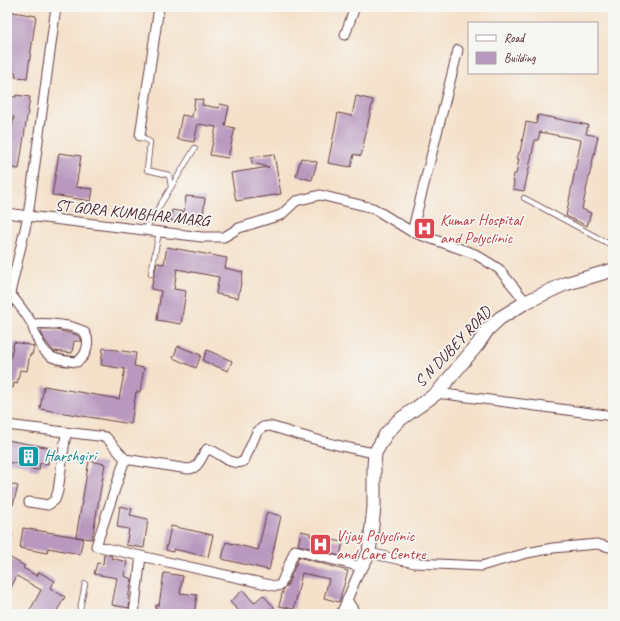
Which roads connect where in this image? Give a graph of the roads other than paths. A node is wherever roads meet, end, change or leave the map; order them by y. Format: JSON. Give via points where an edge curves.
{"nodes":[{"id":1,"x":56,"y":7,"type":"edge"},
{"id":2,"x":159,"y":7,"type":"edge"},
{"id":3,"x":355,"y":7,"type":"edge"},
{"id":4,"x":345,"y":34,"type":"dead end"},
{"id":5,"x":458,"y":50,"type":"dead end"},
{"id":6,"x":140,"y":136,"type":"joint"},
{"id":7,"x":195,"y":148,"type":"dead end"},
{"id":8,"x":171,"y":187,"type":"junction"},
{"id":9,"x":524,"y":198,"type":"dead end"},
{"id":10,"x":7,"y":213,"type":"edge"},
{"id":11,"x":28,"y":216,"type":"junction"},
{"id":12,"x":145,"y":230,"type":"junction"},
{"id":13,"x":159,"y":232,"type":"junction"},
{"id":14,"x":412,"y":232,"type":"junction"},
{"id":15,"x":613,"y":246,"type":"edge"},
{"id":16,"x":613,"y":270,"type":"edge"},
{"id":17,"x":151,"y":274,"type":"dead end"},
{"id":18,"x":10,"y":293,"type":"junction"},
{"id":19,"x":526,"y":302,"type":"junction"},
{"id":20,"x":7,"y":306,"type":"edge"},
{"id":21,"x":32,"y":324,"type":"junction"},
{"id":22,"x":437,"y":393,"type":"junction"},
{"id":23,"x":613,"y":416,"type":"edge"},
{"id":24,"x":7,"y":425,"type":"edge"},
{"id":25,"x":66,"y":433,"type":"junction"},
{"id":26,"x":375,"y":453,"type":"junction"},
{"id":27,"x":124,"y":459,"type":"junction"},
{"id":28,"x":29,"y":502,"type":"dead end"},
{"id":29,"x":613,"y":548,"type":"edge"},
{"id":30,"x":370,"y":553,"type":"junction"},
{"id":31,"x":141,"y":556,"type":"junction"},
{"id":32,"x":361,"y":567,"type":"junction"},
{"id":33,"x":85,"y":584,"type":"dead end"},
{"id":34,"x":347,"y":600,"type":"junction"},
{"id":35,"x":78,"y":614,"type":"edge"},
{"id":36,"x":134,"y":614,"type":"edge"},
{"id":37,"x":341,"y":614,"type":"edge"},
{"id":38,"x":356,"y":614,"type":"edge"}],
"edges":[{"from":1,"to":11,"type":"street"},
{"from":2,"to":6,"type":"street"},
{"from":3,"to":4,"type":"street"},
{"from":5,"to":14,"type":"street"},
{"from":6,"to":8,"type":"lane","via":[[150,142],[147,170],[169,175]]},
{"from":7,"to":8,"type":"lane"},
{"from":8,"to":12,"type":"lane"},
{"from":9,"to":15,"type":"lane"},
{"from":10,"to":11,"type":"street","name":"ST GORA KUMBHAR MARG"},
{"from":11,"to":12,"type":"street","name":"ST GORA KUMBHAR MARG"},
{"from":11,"to":18,"type":"street"},
{"from":12,"to":13,"type":"street","name":"ST GORA KUMBHAR MARG"},
{"from":13,"to":14,"type":"street","name":"ST GORA KUMBHAR MARG","via":[[224,237],[238,228],[281,215],[296,201],[320,195],[373,208]]},
{"from":13,"to":17,"type":"lane"},
{"from":14,"to":19,"type":"street","name":"ST GORA KUMBHAR MARG","via":[[475,254],[499,269]]},
{"from":16,"to":19,"type":"street","name":"S N DUBEY ROAD","via":[[565,284]]},
{"from":18,"to":20,"type":"street"},
{"from":18,"to":21,"type":"street"},
{"from":19,"to":22,"type":"street","name":"S N DUBEY ROAD","via":[[500,318],[488,329]]},
{"from":21,"to":21,"type":"street","via":[[36,336],[50,357],[78,362],[84,356],[88,341],[84,332],[54,324]]},
{"from":22,"to":23,"type":"street"},
{"from":22,"to":26,"type":"street","name":"S N DUBEY ROAD","via":[[398,421],[386,434]]},
{"from":24,"to":25,"type":"street"},
{"from":25,"to":27,"type":"street","via":[[106,437]]},
{"from":25,"to":28,"type":"street","via":[[55,500],[48,505]]},
{"from":26,"to":27,"type":"street","via":[[318,442],[270,426],[263,427],[257,432],[244,461],[240,463],[234,463],[207,449],[193,469]]},
{"from":26,"to":30,"type":"street","name":"S N DUBEY ROAD"},
{"from":27,"to":31,"type":"street","via":[[96,546]]},
{"from":29,"to":30,"type":"street","via":[[597,544],[553,548],[486,566],[414,563]]},
{"from":30,"to":32,"type":"street","name":"S N DUBEY ROAD"},
{"from":31,"to":32,"type":"street","via":[[275,586],[281,584],[294,550]]},
{"from":31,"to":36,"type":"street"},
{"from":32,"to":34,"type":"street"},
{"from":33,"to":35,"type":"lane"},
{"from":34,"to":37,"type":"street"},
{"from":34,"to":38,"type":"street"}]}
